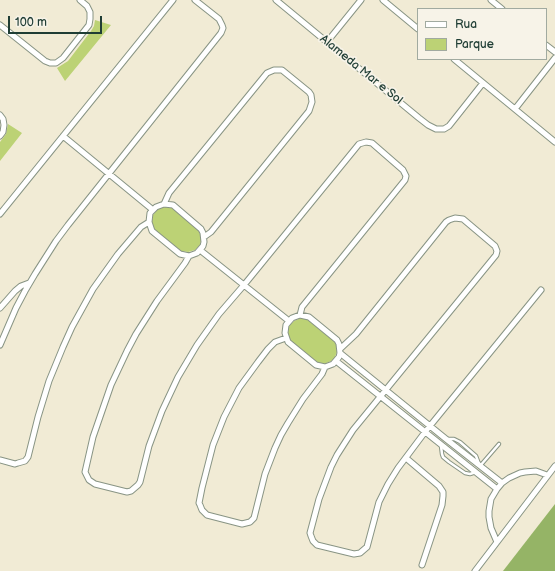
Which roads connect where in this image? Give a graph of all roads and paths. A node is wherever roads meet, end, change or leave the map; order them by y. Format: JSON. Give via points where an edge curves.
{"nodes":[{"id":1,"x":80,"y":0,"type":"edge"},
{"id":2,"x":173,"y":0,"type":"edge"},
{"id":3,"x":195,"y":0,"type":"edge"},
{"id":4,"x":276,"y":0,"type":"edge"},
{"id":5,"x":361,"y":0,"type":"edge"},
{"id":6,"x":383,"y":0,"type":"edge"},
{"id":7,"x":492,"y":0,"type":"edge"},
{"id":8,"x":501,"y":8,"type":"edge"},
{"id":9,"x":0,"y":25,"type":"edge"},
{"id":10,"x":417,"y":28,"type":"edge"},
{"id":11,"x":327,"y":42,"type":"junction"},
{"id":12,"x":547,"y":46,"type":"edge"},
{"id":13,"x":555,"y":52,"type":"edge"},
{"id":14,"x":555,"y":58,"type":"edge"},
{"id":15,"x":455,"y":60,"type":"edge"},
{"id":16,"x":484,"y":83,"type":"junction"},
{"id":17,"x":515,"y":109,"type":"junction"},
{"id":18,"x":0,"y":115,"type":"edge"},
{"id":19,"x":0,"y":136,"type":"edge"},
{"id":20,"x":63,"y":136,"type":"junction"},
{"id":21,"x":555,"y":142,"type":"edge"},
{"id":22,"x":109,"y":173,"type":"junction"},
{"id":23,"x":164,"y":204,"type":"junction"},
{"id":24,"x":153,"y":210,"type":"junction"},
{"id":25,"x":0,"y":214,"type":"edge"},
{"id":26,"x":149,"y":222,"type":"junction"},
{"id":27,"x":204,"y":238,"type":"junction"},
{"id":28,"x":200,"y":250,"type":"junction"},
{"id":29,"x":189,"y":256,"type":"junction"},
{"id":30,"x":30,"y":283,"type":"junction"},
{"id":31,"x":244,"y":285,"type":"junction"},
{"id":32,"x":541,"y":290,"type":"dead end"},
{"id":33,"x":0,"y":308,"type":"edge"},
{"id":34,"x":300,"y":315,"type":"junction"},
{"id":35,"x":289,"y":321,"type":"junction"},
{"id":36,"x":286,"y":338,"type":"junction"},
{"id":37,"x":0,"y":343,"type":"edge"},
{"id":38,"x":340,"y":351,"type":"junction"},
{"id":39,"x":336,"y":361,"type":"junction"},
{"id":40,"x":324,"y":367,"type":"junction"},
{"id":41,"x":385,"y":390,"type":"junction"},
{"id":42,"x":380,"y":396,"type":"junction"},
{"id":43,"x":430,"y":426,"type":"junction"},
{"id":44,"x":425,"y":432,"type":"junction"},
{"id":45,"x":446,"y":440,"type":"junction"},
{"id":46,"x":499,"y":444,"type":"dead end"},
{"id":47,"x":441,"y":445,"type":"junction"},
{"id":48,"x":406,"y":458,"type":"junction"},
{"id":49,"x":0,"y":460,"type":"edge"},
{"id":50,"x":480,"y":466,"type":"junction"},
{"id":51,"x":555,"y":466,"type":"edge"},
{"id":52,"x":476,"y":472,"type":"junction"},
{"id":53,"x":547,"y":475,"type":"junction"},
{"id":54,"x":502,"y":483,"type":"junction"},
{"id":55,"x":497,"y":489,"type":"junction"},
{"id":56,"x":497,"y":542,"type":"junction"},
{"id":57,"x":422,"y":565,"type":"dead end"},
{"id":58,"x":475,"y":571,"type":"edge"}],
"edges":[{"from":1,"to":9,"type":"street","via":[[89,9],[89,25],[56,63],[45,61]]},
{"from":2,"to":20,"type":"street"},
{"from":3,"to":22,"type":"street","via":[[219,19],[222,33]]},
{"from":4,"to":11,"type":"street","name":"Alameda Mar e Sol"},
{"from":5,"to":11,"type":"street"},
{"from":6,"to":10,"type":"street"},
{"from":7,"to":8,"type":"street"},
{"from":11,"to":16,"type":"street","name":"Alameda Mar e Sol","via":[[436,129],[449,126]]},
{"from":12,"to":13,"type":"street"},
{"from":14,"to":17,"type":"street"},
{"from":15,"to":16,"type":"street"},
{"from":16,"to":17,"type":"street"},
{"from":17,"to":21,"type":"street"},
{"from":18,"to":19,"type":"street","via":[[4,125]]},
{"from":20,"to":22,"type":"street"},
{"from":20,"to":25,"type":"street"},
{"from":22,"to":24,"type":"street"},
{"from":22,"to":30,"type":"street","via":[[56,241]]},
{"from":23,"to":24,"type":"street"},
{"from":23,"to":27,"type":"street","via":[[173,206],[199,226]]},
{"from":23,"to":27,"type":"street","via":[[169,193],[267,73],[282,70],[309,92],[312,102],[309,111]]},
{"from":24,"to":26,"type":"street"},
{"from":26,"to":29,"type":"street","via":[[152,231],[171,248]]},
{"from":26,"to":49,"type":"street","via":[[141,227],[118,254],[93,289],[72,327],[47,387],[28,457],[25,461],[15,464]]},
{"from":27,"to":28,"type":"street"},
{"from":28,"to":29,"type":"street"},
{"from":28,"to":31,"type":"street"},
{"from":29,"to":31,"type":"street","via":[[136,334],[111,385],[98,419],[85,472],[89,480],[95,484],[127,492],[138,485],[155,428],[178,377],[208,329]]},
{"from":30,"to":33,"type":"street","via":[[21,286]]},
{"from":30,"to":37,"type":"street"},
{"from":31,"to":34,"type":"street","via":[[358,144],[372,143],[403,170],[405,180],[302,306]]},
{"from":31,"to":35,"type":"street"},
{"from":32,"to":43,"type":"street"},
{"from":34,"to":35,"type":"street"},
{"from":34,"to":38,"type":"street","via":[[309,317],[335,337],[340,344]]},
{"from":35,"to":36,"type":"street","via":[[285,329]]},
{"from":36,"to":40,"type":"street","via":[[312,363]]},
{"from":36,"to":40,"type":"street","via":[[275,342],[268,349],[239,388],[224,417],[213,444],[202,488],[200,505],[207,515],[242,524],[254,518],[265,474],[278,442],[295,410],[322,374]]},
{"from":38,"to":39,"type":"street"},
{"from":38,"to":41,"type":"street"},
{"from":38,"to":41,"type":"street","via":[[448,220],[463,219],[494,244],[496,256]]},
{"from":39,"to":40,"type":"street"},
{"from":39,"to":42,"type":"street"},
{"from":41,"to":42,"type":"street"},
{"from":41,"to":43,"type":"street"},
{"from":42,"to":44,"type":"street"},
{"from":42,"to":48,"type":"street","via":[[337,455],[319,499],[310,533],[313,541],[320,546],[354,554],[365,549],[384,492]]},
{"from":43,"to":44,"type":"street"},
{"from":43,"to":45,"type":"street"},
{"from":44,"to":47,"type":"street"},
{"from":44,"to":48,"type":"street"},
{"from":45,"to":47,"type":"street"},
{"from":45,"to":50,"type":"street"},
{"from":46,"to":50,"type":"lane"},
{"from":47,"to":52,"type":"street"},
{"from":47,"to":52,"type":"lane","via":[[443,458],[465,473]]},
{"from":48,"to":57,"type":"street","via":[[439,486],[444,496]]},
{"from":50,"to":52,"type":"street","via":[[475,468]]},
{"from":50,"to":54,"type":"street"},
{"from":51,"to":53,"type":"street"},
{"from":52,"to":55,"type":"street"},
{"from":53,"to":54,"type":"street","via":[[536,471],[525,472],[514,475]]},
{"from":53,"to":56,"type":"street"},
{"from":54,"to":55,"type":"street"},
{"from":55,"to":56,"type":"street","via":[[489,511],[491,528]]},
{"from":56,"to":58,"type":"street"}]}
